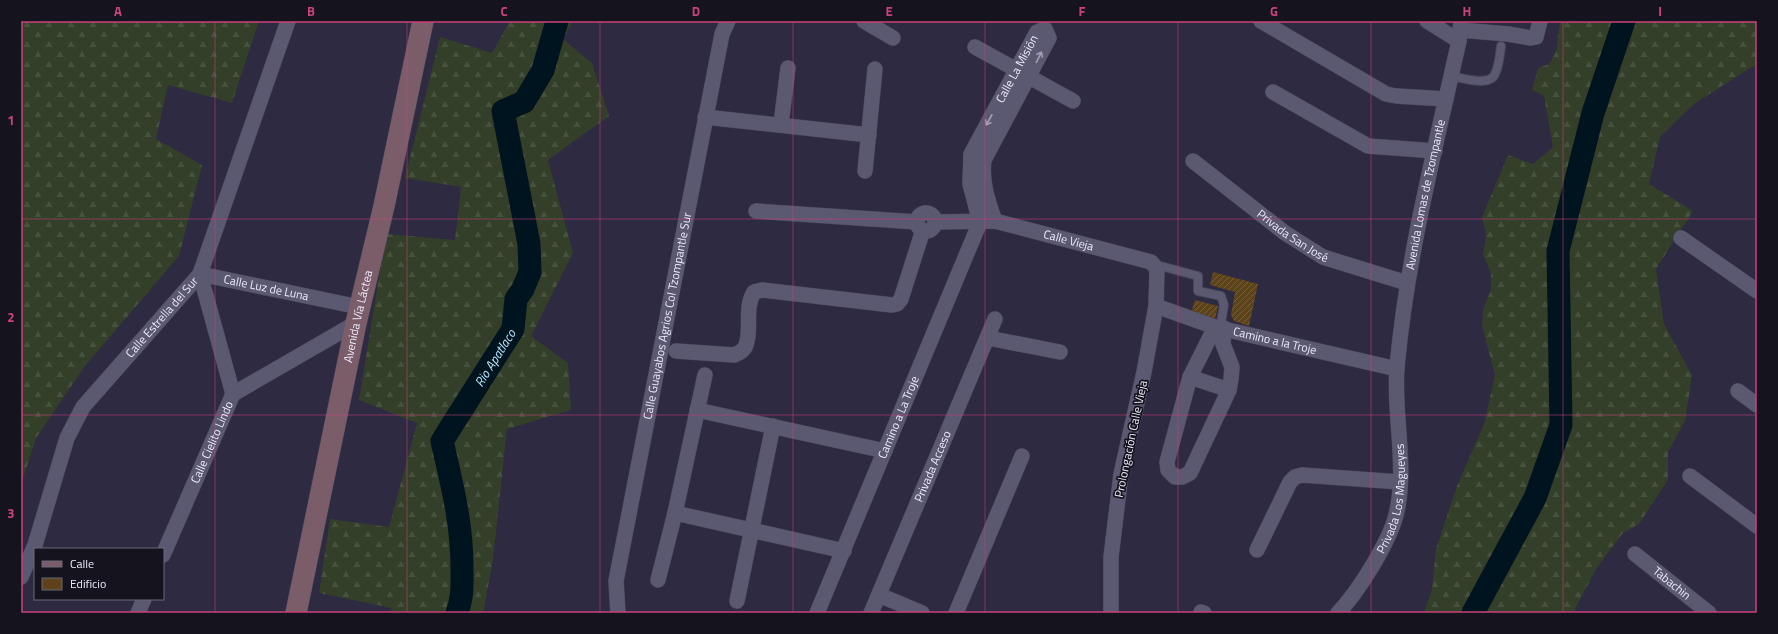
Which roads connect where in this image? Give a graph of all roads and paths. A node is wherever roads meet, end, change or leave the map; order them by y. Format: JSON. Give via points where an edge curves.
{"nodes":[{"id":1,"x":288,"y":21,"type":"edge"},
{"id":2,"x":423,"y":21,"type":"edge"},
{"id":3,"x":728,"y":21,"type":"edge"},
{"id":4,"x":864,"y":21,"type":"edge"},
{"id":5,"x":1261,"y":21,"type":"edge"},
{"id":6,"x":1427,"y":21,"type":"edge"},
{"id":7,"x":1540,"y":21,"type":"edge"},
{"id":8,"x":1047,"y":25,"type":"edge"},
{"id":9,"x":1460,"y":31,"type":"edge"},
{"id":10,"x":1506,"y":34,"type":"edge"},
{"id":11,"x":893,"y":38,"type":"dead end"},
{"id":12,"x":975,"y":47,"type":"dead end"},
{"id":13,"x":788,"y":68,"type":"dead end"},
{"id":14,"x":875,"y":69,"type":"dead end"},
{"id":15,"x":1023,"y":73,"type":"junction"},
{"id":16,"x":1451,"y":76,"type":"junction"},
{"id":17,"x":1273,"y":92,"type":"dead end"},
{"id":18,"x":1446,"y":99,"type":"junction"},
{"id":19,"x":1073,"y":101,"type":"dead end"},
{"id":20,"x":706,"y":117,"type":"junction"},
{"id":21,"x":781,"y":124,"type":"junction"},
{"id":22,"x":869,"y":135,"type":"junction"},
{"id":23,"x":1435,"y":151,"type":"junction"},
{"id":24,"x":1193,"y":161,"type":"dead end"},
{"id":25,"x":865,"y":171,"type":"dead end"},
{"id":26,"x":976,"y":173,"type":"junction"},
{"id":27,"x":756,"y":211,"type":"dead end"},
{"id":28,"x":995,"y":221,"type":"junction"},
{"id":29,"x":980,"y":222,"type":"junction"},
{"id":30,"x":925,"y":224,"type":"junction"},
{"id":31,"x":1681,"y":238,"type":"dead end"},
{"id":32,"x":1154,"y":265,"type":"junction"},
{"id":33,"x":200,"y":274,"type":"junction"},
{"id":34,"x":1407,"y":282,"type":"junction"},
{"id":35,"x":1757,"y":291,"type":"edge"},
{"id":36,"x":1156,"y":306,"type":"junction"},
{"id":37,"x":358,"y":315,"type":"junction"},
{"id":38,"x":995,"y":319,"type":"dead end"},
{"id":39,"x":1220,"y":328,"type":"junction"},
{"id":40,"x":988,"y":338,"type":"junction"},
{"id":41,"x":676,"y":351,"type":"dead end"},
{"id":42,"x":1060,"y":352,"type":"dead end"},
{"id":43,"x":1397,"y":369,"type":"junction"},
{"id":44,"x":705,"y":375,"type":"dead end"},
{"id":45,"x":1190,"y":377,"type":"junction"},
{"id":46,"x":1229,"y":390,"type":"junction"},
{"id":47,"x":1738,"y":391,"type":"dead end"},
{"id":48,"x":234,"y":394,"type":"junction"},
{"id":49,"x":1757,"y":405,"type":"edge"},
{"id":50,"x":697,"y":410,"type":"junction"},
{"id":51,"x":773,"y":426,"type":"junction"},
{"id":52,"x":885,"y":450,"type":"junction"},
{"id":53,"x":1022,"y":456,"type":"dead end"},
{"id":54,"x":1690,"y":476,"type":"dead end"},
{"id":55,"x":1400,"y":482,"type":"junction"},
{"id":56,"x":675,"y":513,"type":"junction"},
{"id":57,"x":1757,"y":526,"type":"edge"},
{"id":58,"x":751,"y":530,"type":"junction"},
{"id":59,"x":1257,"y":550,"type":"dead end"},
{"id":60,"x":844,"y":551,"type":"junction"},
{"id":61,"x":164,"y":553,"type":"edge"},
{"id":62,"x":1636,"y":554,"type":"dead end"},
{"id":63,"x":21,"y":576,"type":"edge"},
{"id":64,"x":658,"y":580,"type":"dead end"},
{"id":65,"x":879,"y":595,"type":"junction"},
{"id":66,"x":144,"y":600,"type":"edge"},
{"id":67,"x":737,"y":601,"type":"dead end"},
{"id":68,"x":138,"y":613,"type":"edge"},
{"id":69,"x":296,"y":613,"type":"edge"},
{"id":70,"x":618,"y":613,"type":"edge"},
{"id":71,"x":817,"y":613,"type":"edge"},
{"id":72,"x":871,"y":613,"type":"edge"},
{"id":73,"x":922,"y":613,"type":"edge"},
{"id":74,"x":956,"y":613,"type":"edge"},
{"id":75,"x":1111,"y":613,"type":"edge"},
{"id":76,"x":1338,"y":613,"type":"edge"},
{"id":77,"x":1709,"y":613,"type":"edge"}],
"edges":[{"from":1,"to":33,"type":"street","name":"Calle Estrella del Sur"},
{"from":2,"to":37,"type":"street","name":"Avenida Vía Láctea"},
{"from":3,"to":20,"type":"street","name":"Calle Guayabos Agrios Col Tzompantle Sur","via":[[722,34]]},
{"from":4,"to":11,"type":"street"},
{"from":5,"to":18,"type":"street","via":[[1386,94]]},
{"from":6,"to":9,"type":"street"},
{"from":7,"to":10,"type":"street","via":[[1536,37]]},
{"from":8,"to":15,"type":"street","name":"Calle La Misión","via":[[1049,38]]},
{"from":9,"to":10,"type":"street"},
{"from":9,"to":16,"type":"street","name":"Avenida Lomas de Tzompantle"},
{"from":10,"to":16,"type":"lane","via":[[1496,74],[1492,79],[1483,81]]},
{"from":12,"to":15,"type":"street"},
{"from":13,"to":21,"type":"street"},
{"from":14,"to":22,"type":"street"},
{"from":15,"to":19,"type":"street"},
{"from":15,"to":26,"type":"street","name":"Calle La Misión"},
{"from":16,"to":18,"type":"street","name":"Avenida Lomas de Tzompantle"},
{"from":17,"to":23,"type":"street","via":[[1368,146]]},
{"from":18,"to":23,"type":"street","name":"Avenida Lomas de Tzompantle"},
{"from":20,"to":21,"type":"street"},
{"from":20,"to":70,"type":"street","name":"Calle Guayabos Agrios Col Tzompantle Sur","via":[[616,581]]},
{"from":21,"to":22,"type":"street"},
{"from":22,"to":25,"type":"street"},
{"from":23,"to":34,"type":"street","name":"Avenida Lomas de Tzompantle"},
{"from":24,"to":34,"type":"street","name":"Privada San José","via":[[1285,233],[1323,257]]},
{"from":26,"to":28,"type":"street","name":"Calle La Misión"},
{"from":26,"to":29,"type":"street","name":"Calle La Misión","via":[[970,184]]},
{"from":27,"to":30,"type":"street","name":"Calle Vieja"},
{"from":28,"to":29,"type":"street","name":"Calle Vieja"},
{"from":28,"to":32,"type":"street","name":"Calle Vieja","via":[[1151,262]]},
{"from":29,"to":30,"type":"street","name":"Calle Vieja"},
{"from":29,"to":52,"type":"street","name":"Camino a La Troje"},
{"from":30,"to":41,"type":"street","via":[[901,299],[897,304],[762,290],[754,292],[750,299],[746,345],[741,352],[734,355]]},
{"from":31,"to":35,"type":"street"},
{"from":32,"to":36,"type":"street","name":"Prolongación Calle Vieja","via":[[1157,269]]},
{"from":32,"to":39,"type":"lane","via":[[1198,276],[1198,291],[1220,296],[1224,305]]},
{"from":33,"to":37,"type":"street","name":"Calle Luz de Luna"},
{"from":33,"to":48,"type":"street","name":"Calle Luz de Luna"},
{"from":33,"to":63,"type":"street","name":"Calle Estrella del Sur","via":[[83,407],[67,438],[35,545]]},
{"from":34,"to":43,"type":"street","name":"Avenida Lomas de Tzompantle"},
{"from":36,"to":39,"type":"street","name":"Camino a la Troje"},
{"from":36,"to":75,"type":"street","name":"Prolongación Calle Vieja","via":[[1121,474],[1111,557]]},
{"from":37,"to":48,"type":"street","name":"Calle Cielito Lindo"},
{"from":37,"to":69,"type":"street","name":"Avenida Vía Láctea"},
{"from":38,"to":40,"type":"street","name":"Privada Acceso"},
{"from":39,"to":43,"type":"street","name":"Camino a la Troje"},
{"from":39,"to":45,"type":"street"},
{"from":39,"to":46,"type":"street","via":[[1232,367]]},
{"from":40,"to":42,"type":"street"},
{"from":40,"to":65,"type":"street","name":"Privada Acceso"},
{"from":43,"to":55,"type":"street","name":"Privada Los Magueyes"},
{"from":44,"to":50,"type":"street"},
{"from":45,"to":46,"type":"street"},
{"from":45,"to":46,"type":"street","via":[[1167,462],[1168,470],[1175,477],[1190,473]]},
{"from":47,"to":49,"type":"street"},
{"from":48,"to":61,"type":"street","name":"Calle Cielito Lindo"},
{"from":50,"to":51,"type":"street"},
{"from":50,"to":56,"type":"street"},
{"from":51,"to":52,"type":"street"},
{"from":51,"to":58,"type":"street"},
{"from":52,"to":60,"type":"street","name":"Camino a La Troje"},
{"from":53,"to":74,"type":"street"},
{"from":54,"to":57,"type":"street"},
{"from":55,"to":59,"type":"street","via":[[1302,475],[1295,477],[1290,482]]},
{"from":55,"to":76,"type":"street","name":"Privada Los Magueyes","via":[[1391,533],[1348,602]]},
{"from":56,"to":58,"type":"street"},
{"from":56,"to":64,"type":"street"},
{"from":58,"to":60,"type":"street"},
{"from":58,"to":67,"type":"street"},
{"from":60,"to":71,"type":"street","name":"Camino a La Troje"},
{"from":62,"to":77,"type":"street","name":"Tabachin"},
{"from":65,"to":72,"type":"street","name":"Privada Acceso"},
{"from":65,"to":73,"type":"street"},
{"from":66,"to":68,"type":"street"}]}
